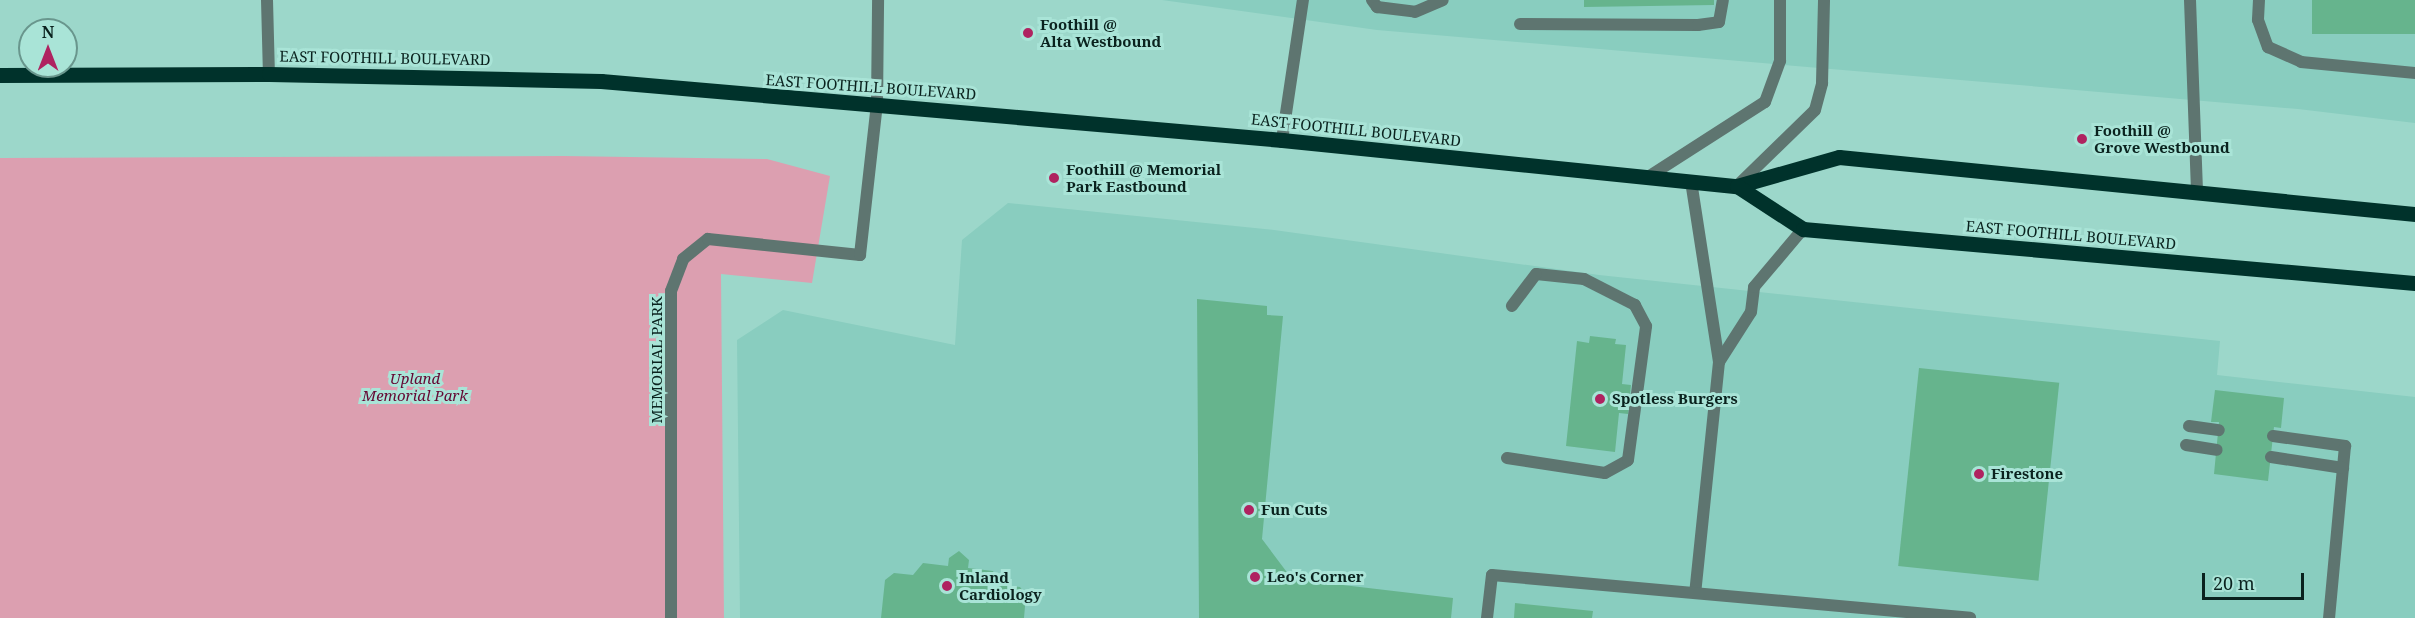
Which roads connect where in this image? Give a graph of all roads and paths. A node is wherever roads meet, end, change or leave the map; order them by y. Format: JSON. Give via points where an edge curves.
{"nodes":[{"id":1,"x":267,"y":0,"type":"edge"},
{"id":2,"x":878,"y":0,"type":"edge"},
{"id":3,"x":1304,"y":0,"type":"edge"},
{"id":4,"x":1372,"y":0,"type":"edge"},
{"id":5,"x":1443,"y":0,"type":"edge"},
{"id":6,"x":1724,"y":0,"type":"edge"},
{"id":7,"x":1780,"y":0,"type":"edge"},
{"id":8,"x":1824,"y":0,"type":"edge"},
{"id":9,"x":2190,"y":0,"type":"edge"},
{"id":10,"x":2259,"y":0,"type":"edge"},
{"id":11,"x":1520,"y":24,"type":"dead end"},
{"id":12,"x":2415,"y":73,"type":"edge"},
{"id":13,"x":269,"y":74,"type":"junction"},
{"id":14,"x":0,"y":75,"type":"edge"},
{"id":15,"x":877,"y":104,"type":"junction"},
{"id":16,"x":1282,"y":140,"type":"junction"},
{"id":17,"x":1648,"y":177,"type":"junction"},
{"id":18,"x":1690,"y":181,"type":"junction"},
{"id":19,"x":1737,"y":186,"type":"junction"},
{"id":20,"x":2198,"y":190,"type":"junction"},
{"id":21,"x":2415,"y":214,"type":"edge"},
{"id":22,"x":1803,"y":229,"type":"junction"},
{"id":23,"x":2415,"y":283,"type":"edge"},
{"id":24,"x":1512,"y":306,"type":"dead end"},
{"id":25,"x":1719,"y":362,"type":"junction"},
{"id":26,"x":2188,"y":426,"type":"dead end"},
{"id":27,"x":2219,"y":429,"type":"dead end"},
{"id":28,"x":2273,"y":436,"type":"dead end"},
{"id":29,"x":2186,"y":445,"type":"dead end"},
{"id":30,"x":2217,"y":450,"type":"dead end"},
{"id":31,"x":2271,"y":457,"type":"dead end"},
{"id":32,"x":1508,"y":458,"type":"dead end"},
{"id":33,"x":2343,"y":468,"type":"junction"},
{"id":34,"x":1695,"y":593,"type":"junction"},
{"id":35,"x":671,"y":618,"type":"edge"},
{"id":36,"x":1487,"y":618,"type":"edge"},
{"id":37,"x":1970,"y":618,"type":"edge"},
{"id":38,"x":2329,"y":618,"type":"edge"}],
"edges":[{"from":1,"to":13,"type":"street"},
{"from":2,"to":15,"type":"street"},
{"from":3,"to":16,"type":"street"},
{"from":4,"to":5,"type":"street","via":[[1377,7],[1415,12]]},
{"from":6,"to":11,"type":"street","via":[[1719,21],[1698,26]]},
{"from":7,"to":17,"type":"street","via":[[1780,61],[1765,102]]},
{"from":8,"to":19,"type":"street","via":[[1822,83],[1815,110]]},
{"from":9,"to":20,"type":"street"},
{"from":10,"to":12,"type":"street","via":[[2259,20],[2268,47],[2301,62]]},
{"from":13,"to":14,"type":"main road","name":"EAST FOOTHILL BOULEVARD"},
{"from":13,"to":15,"type":"main road","name":"EAST FOOTHILL BOULEVARD","via":[[602,81],[801,101]]},
{"from":15,"to":16,"type":"main road","name":"EAST FOOTHILL BOULEVARD"},
{"from":15,"to":35,"type":"street","name":"MEMORIAL PARK","via":[[860,255],[708,239],[683,259],[671,291]]},
{"from":16,"to":17,"type":"main road","name":"EAST FOOTHILL BOULEVARD"},
{"from":17,"to":18,"type":"main road","name":"EAST FOOTHILL BOULEVARD"},
{"from":18,"to":19,"type":"main road","name":"EAST FOOTHILL BOULEVARD"},
{"from":18,"to":25,"type":"street"},
{"from":19,"to":20,"type":"main road","name":"EAST FOOTHILL BOULEVARD","via":[[1839,157]]},
{"from":19,"to":22,"type":"main road","name":"EAST FOOTHILL BOULEVARD"},
{"from":20,"to":21,"type":"main road","name":"EAST FOOTHILL BOULEVARD"},
{"from":22,"to":23,"type":"main road","name":"EAST FOOTHILL BOULEVARD"},
{"from":22,"to":25,"type":"street","via":[[1754,287],[1751,312]]},
{"from":24,"to":32,"type":"street","via":[[1536,274],[1584,279],[1635,305],[1646,326],[1628,460],[1605,473]]},
{"from":25,"to":34,"type":"street"},
{"from":26,"to":27,"type":"street"},
{"from":28,"to":33,"type":"street","via":[[2345,446]]},
{"from":29,"to":30,"type":"street"},
{"from":31,"to":33,"type":"street"},
{"from":33,"to":38,"type":"street"},
{"from":34,"to":36,"type":"street","via":[[1492,574]]},
{"from":34,"to":37,"type":"street"}]}
